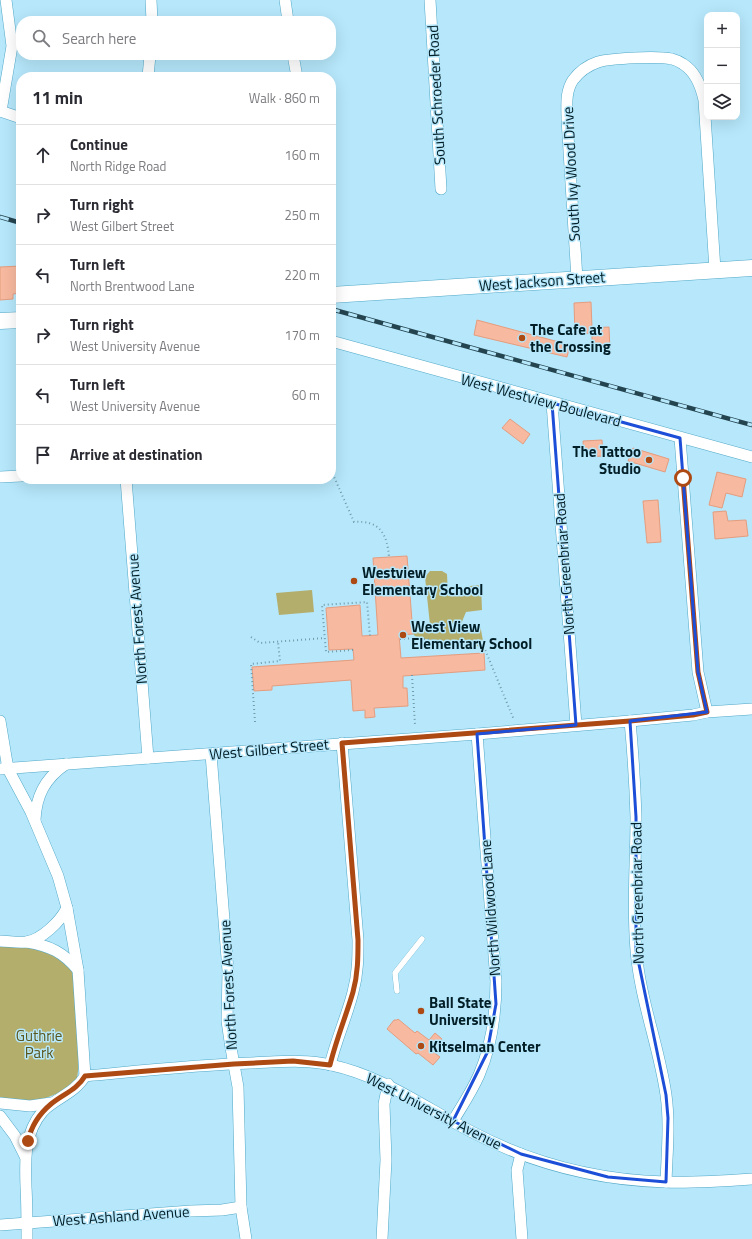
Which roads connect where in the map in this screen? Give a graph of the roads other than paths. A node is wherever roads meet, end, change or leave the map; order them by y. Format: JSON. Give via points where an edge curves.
{"nodes":[{"id":1,"x":6,"y":0,"type":"edge"},
{"id":2,"x":151,"y":0,"type":"edge"},
{"id":3,"x":285,"y":0,"type":"edge"},
{"id":4,"x":430,"y":0,"type":"edge"},
{"id":5,"x":152,"y":16,"type":"edge"},
{"id":6,"x":287,"y":16,"type":"edge"},
{"id":7,"x":150,"y":60,"type":"edge"},
{"id":8,"x":294,"y":60,"type":"edge"},
{"id":9,"x":148,"y":72,"type":"edge"},
{"id":10,"x":296,"y":72,"type":"edge"},
{"id":11,"x":1,"y":111,"type":"edge"},
{"id":12,"x":16,"y":116,"type":"edge"},
{"id":13,"x":441,"y":189,"type":"dead end"},
{"id":14,"x":752,"y":268,"type":"edge"},
{"id":15,"x":715,"y":270,"type":"junction"},
{"id":16,"x":577,"y":279,"type":"junction"},
{"id":17,"x":336,"y":295,"type":"edge"},
{"id":18,"x":16,"y":320,"type":"edge"},
{"id":19,"x":0,"y":321,"type":"edge"},
{"id":20,"x":336,"y":343,"type":"edge"},
{"id":21,"x":552,"y":403,"type":"junction"},
{"id":22,"x":680,"y":438,"type":"junction"},
{"id":23,"x":752,"y":457,"type":"edge"},
{"id":24,"x":16,"y":476,"type":"edge"},
{"id":25,"x":0,"y":477,"type":"edge"},
{"id":26,"x":126,"y":484,"type":"edge"},
{"id":27,"x":752,"y":709,"type":"edge"},
{"id":28,"x":707,"y":712,"type":"junction"},
{"id":29,"x":0,"y":721,"type":"edge"},
{"id":30,"x":630,"y":721,"type":"junction"},
{"id":31,"x":576,"y":725,"type":"junction"},
{"id":32,"x":477,"y":734,"type":"junction"},
{"id":33,"x":342,"y":743,"type":"junction"},
{"id":34,"x":211,"y":754,"type":"junction"},
{"id":35,"x":148,"y":758,"type":"junction"},
{"id":36,"x":66,"y":764,"type":"junction"},
{"id":37,"x":4,"y":769,"type":"edge"},
{"id":38,"x":35,"y":821,"type":"junction"},
{"id":39,"x":67,"y":908,"type":"junction"},
{"id":40,"x":422,"y":939,"type":"dead end"},
{"id":41,"x":0,"y":941,"type":"edge"},
{"id":42,"x":27,"y":942,"type":"junction"},
{"id":43,"x":78,"y":970,"type":"junction"},
{"id":44,"x":396,"y":991,"type":"dead end"},
{"id":45,"x":234,"y":1064,"type":"junction"},
{"id":46,"x":330,"y":1065,"type":"junction"},
{"id":47,"x":85,"y":1076,"type":"junction"},
{"id":48,"x":388,"y":1084,"type":"junction"},
{"id":49,"x":0,"y":1102,"type":"edge"},
{"id":50,"x":51,"y":1103,"type":"junction"},
{"id":51,"x":0,"y":1116,"type":"edge"},
{"id":52,"x":453,"y":1121,"type":"junction"},
{"id":53,"x":521,"y":1154,"type":"junction"},
{"id":54,"x":25,"y":1156,"type":"junction"},
{"id":55,"x":752,"y":1179,"type":"edge"},
{"id":56,"x":666,"y":1182,"type":"junction"},
{"id":57,"x":241,"y":1207,"type":"junction"},
{"id":58,"x":27,"y":1223,"type":"junction"},
{"id":59,"x":0,"y":1225,"type":"edge"},
{"id":60,"x":27,"y":1239,"type":"edge"},
{"id":61,"x":246,"y":1239,"type":"edge"},
{"id":62,"x":382,"y":1239,"type":"edge"},
{"id":63,"x":522,"y":1239,"type":"edge"}],
"edges":[{"from":1,"to":11,"type":"street","via":[[12,46]]},
{"from":2,"to":5,"type":"street"},
{"from":3,"to":6,"type":"street"},
{"from":4,"to":13,"type":"street","name":"South Schroeder Road"},
{"from":7,"to":9,"type":"street"},
{"from":8,"to":10,"type":"street"},
{"from":11,"to":12,"type":"street"},
{"from":14,"to":15,"type":"main road","name":"West Jackson Street"},
{"from":15,"to":16,"type":"main road","name":"West Jackson Street"},
{"from":15,"to":16,"type":"street","name":"South Ivy Wood Drive","via":[[704,100],[699,82],[690,69],[672,59],[632,58],[598,62],[586,69],[572,83],[567,98]]},
{"from":16,"to":17,"type":"main road","name":"West Jackson Street"},
{"from":18,"to":19,"type":"main road"},
{"from":20,"to":21,"type":"street","name":"West Westview Boulevard"},
{"from":21,"to":22,"type":"street","name":"West Westview Boulevard"},
{"from":21,"to":31,"type":"street","name":"North Greenbriar Road"},
{"from":22,"to":23,"type":"street","name":"West Westview Boulevard"},
{"from":22,"to":28,"type":"street","via":[[698,672]]},
{"from":24,"to":25,"type":"street"},
{"from":26,"to":35,"type":"street","name":"North Forest Avenue"},
{"from":27,"to":28,"type":"street","name":"West Gilbert Street"},
{"from":28,"to":30,"type":"street","name":"West Gilbert Street"},
{"from":29,"to":37,"type":"street"},
{"from":30,"to":31,"type":"street","name":"West Gilbert Street"},
{"from":30,"to":56,"type":"street","name":"North Greenbriar Road","via":[[636,818],[636,950],[648,1018],[666,1095]]},
{"from":31,"to":32,"type":"street","name":"West Gilbert Street"},
{"from":32,"to":33,"type":"street","name":"West Gilbert Street"},
{"from":32,"to":52,"type":"street","name":"North Wildwood Lane","via":[[496,1004],[491,1036],[479,1075]]},
{"from":33,"to":34,"type":"street","name":"West Gilbert Street"},
{"from":33,"to":46,"type":"street","via":[[358,960],[353,991]]},
{"from":34,"to":35,"type":"street","name":"West Gilbert Street"},
{"from":34,"to":45,"type":"street","name":"North Forest Avenue","via":[[228,971],[227,1021]]},
{"from":35,"to":36,"type":"street","name":"West Gilbert Street"},
{"from":36,"to":37,"type":"street","name":"West Gilbert Street"},
{"from":36,"to":38,"type":"street","via":[[44,785],[38,799]]},
{"from":37,"to":38,"type":"street"},
{"from":38,"to":39,"type":"street","via":[[58,876]]},
{"from":39,"to":42,"type":"street","via":[[60,921]]},
{"from":39,"to":43,"type":"street"},
{"from":40,"to":44,"type":"lane","via":[[395,973]]},
{"from":41,"to":42,"type":"street"},
{"from":42,"to":43,"type":"street","via":[[42,944],[62,954]]},
{"from":43,"to":47,"type":"street"},
{"from":45,"to":46,"type":"street","name":"West University Avenue","via":[[293,1061]]},
{"from":45,"to":47,"type":"street","name":"West University Avenue"},
{"from":45,"to":57,"type":"street","name":"North Forest Avenue","via":[[238,1087]]},
{"from":46,"to":48,"type":"street","name":"West University Avenue","via":[[358,1072]]},
{"from":47,"to":50,"type":"street","via":[[76,1088]]},
{"from":48,"to":52,"type":"street","name":"West University Avenue"},
{"from":48,"to":62,"type":"street","via":[[384,1104],[386,1160]]},
{"from":49,"to":50,"type":"street","via":[[30,1106]]},
{"from":50,"to":54,"type":"street","via":[[33,1127]]},
{"from":51,"to":54,"type":"street","via":[[15,1136]]},
{"from":52,"to":53,"type":"street","name":"West University Avenue"},
{"from":53,"to":56,"type":"street","name":"West University Avenue","via":[[608,1177]]},
{"from":53,"to":63,"type":"street","via":[[517,1170]]},
{"from":54,"to":58,"type":"street"},
{"from":55,"to":56,"type":"street","name":"West University Avenue"},
{"from":57,"to":58,"type":"street","name":"West Ashland Avenue"},
{"from":57,"to":61,"type":"street","name":"North Forest Avenue"},
{"from":58,"to":59,"type":"street","name":"West Ashland Avenue"},
{"from":58,"to":60,"type":"street"}]}
